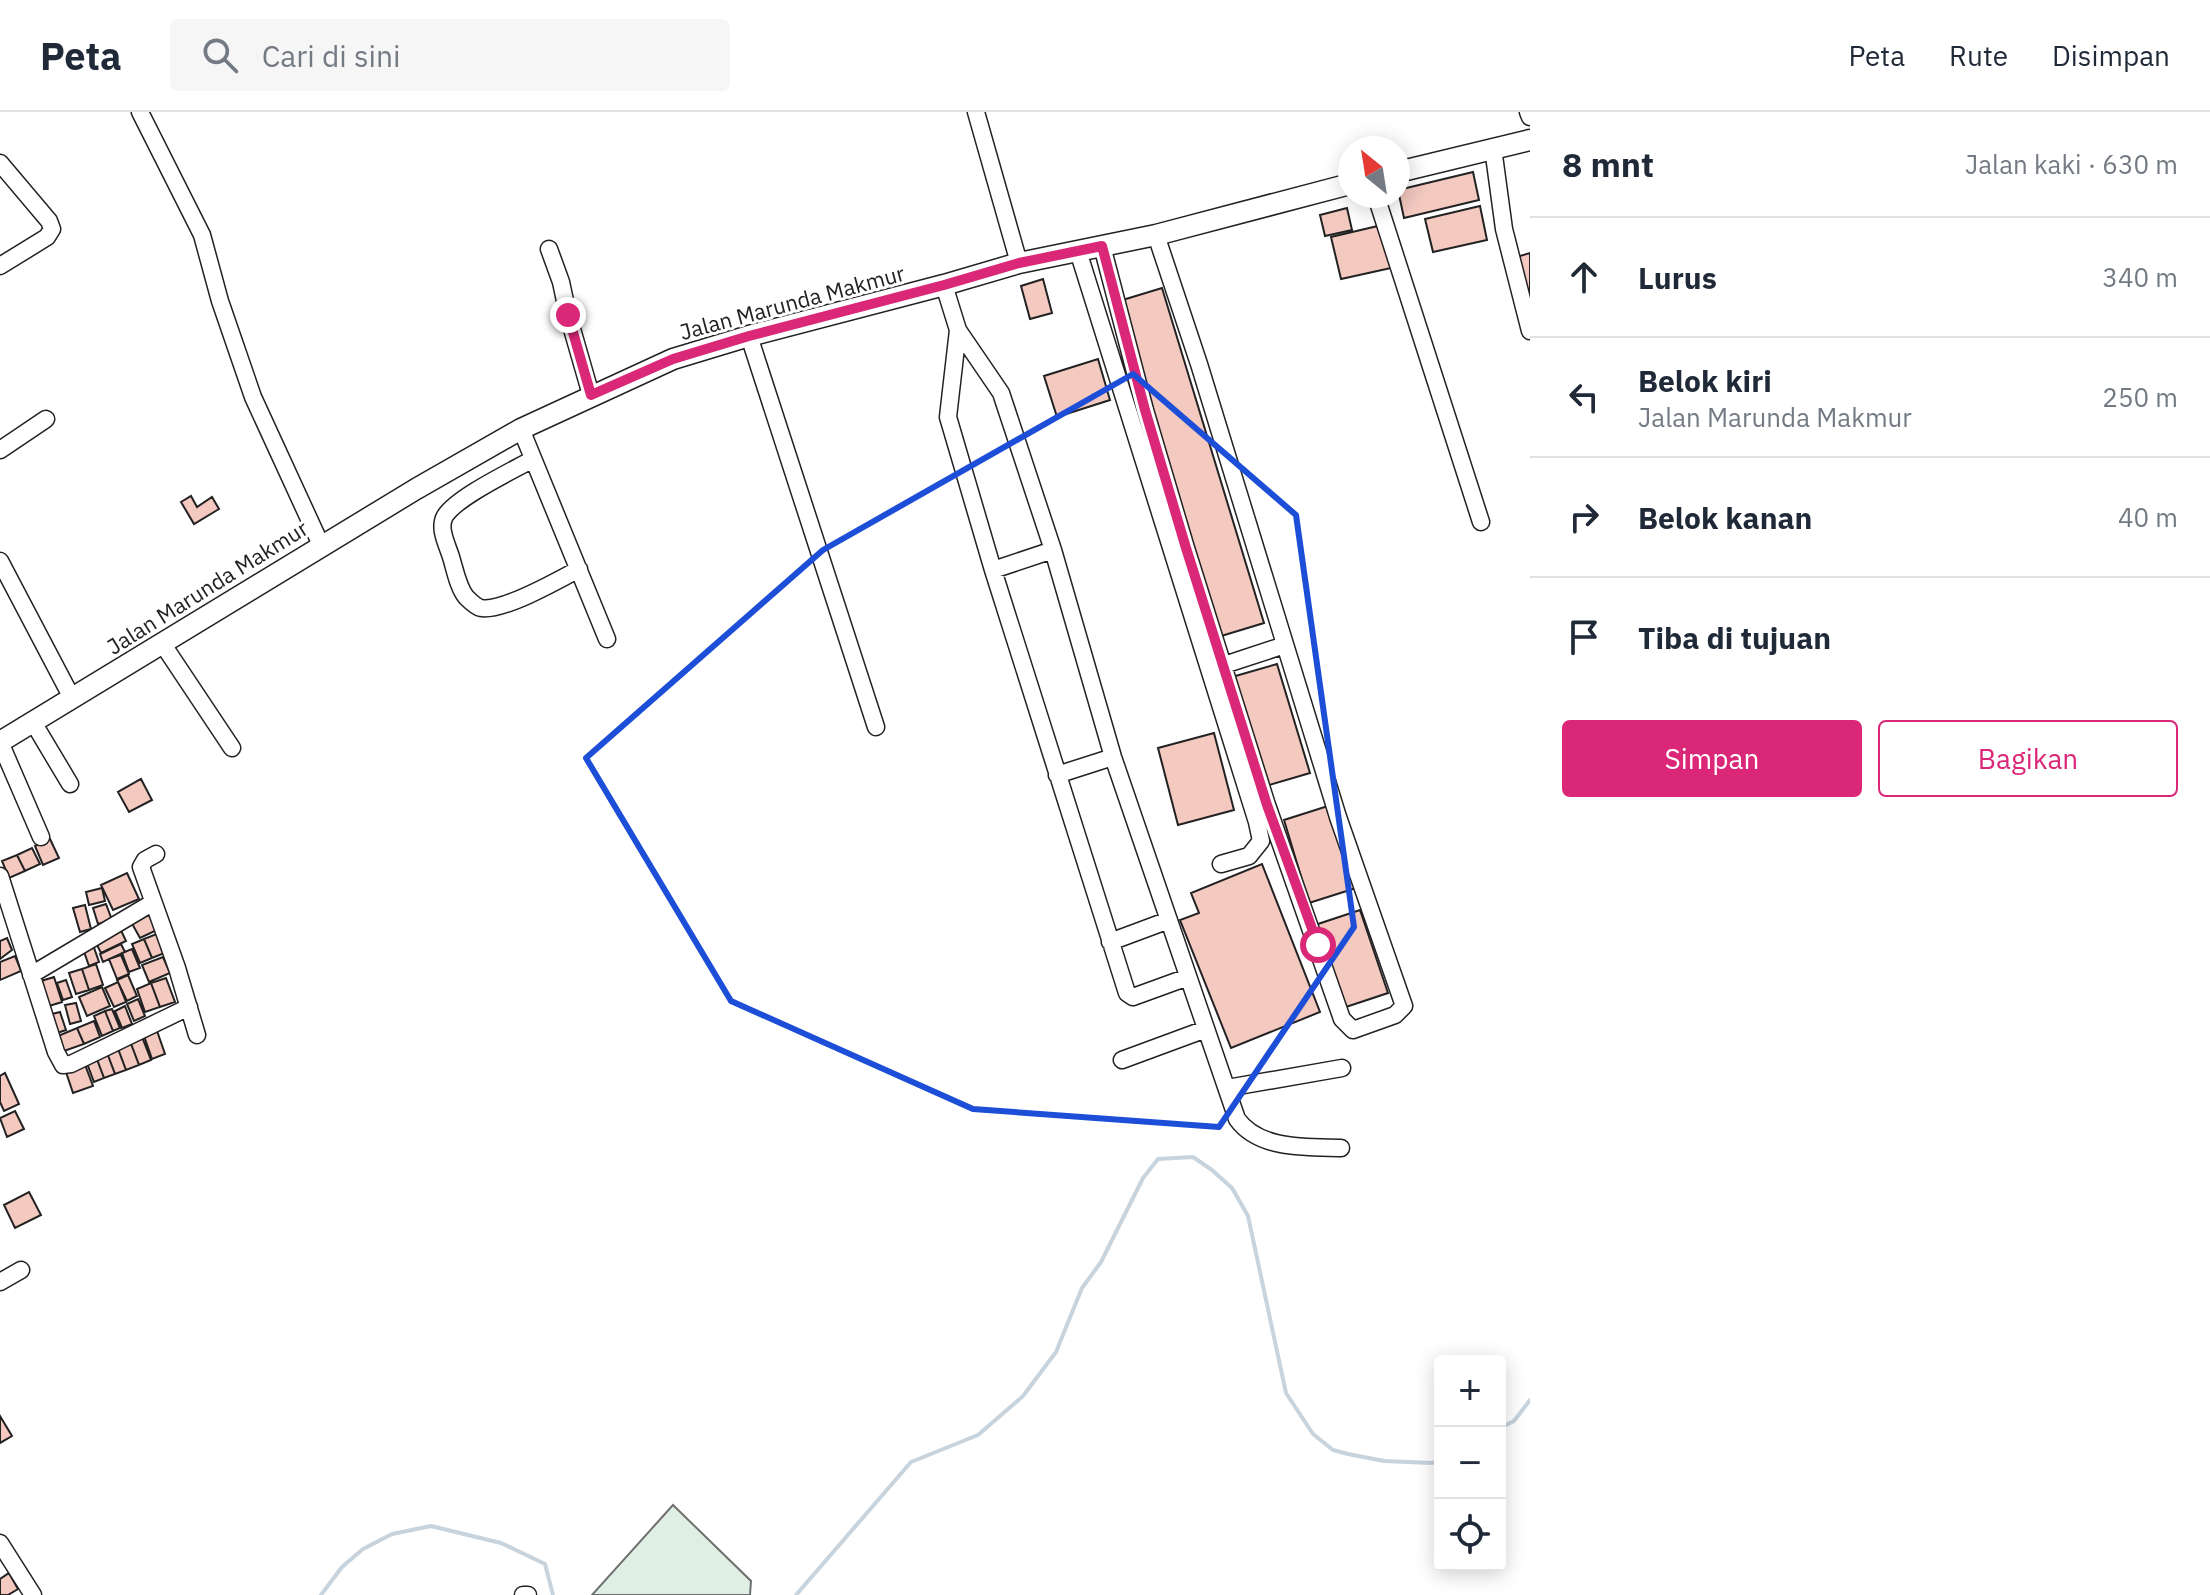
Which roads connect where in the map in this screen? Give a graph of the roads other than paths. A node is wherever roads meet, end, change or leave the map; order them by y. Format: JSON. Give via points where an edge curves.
{"nodes":[{"id":1,"x":140,"y":112,"type":"edge"},
{"id":2,"x":976,"y":112,"type":"edge"},
{"id":3,"x":1530,"y":140,"type":"edge"},
{"id":4,"x":1493,"y":148,"type":"junction"},
{"id":5,"x":0,"y":163,"type":"edge"},
{"id":6,"x":1410,"y":169,"type":"edge"},
{"id":7,"x":1338,"y":187,"type":"edge"},
{"id":8,"x":1380,"y":208,"type":"edge"},
{"id":9,"x":1156,"y":235,"type":"junction"},
{"id":10,"x":1102,"y":246,"type":"junction"},
{"id":11,"x":549,"y":249,"type":"dead end"},
{"id":12,"x":1078,"y":251,"type":"junction"},
{"id":13,"x":1019,"y":263,"type":"junction"},
{"id":14,"x":0,"y":266,"type":"edge"},
{"id":15,"x":944,"y":285,"type":"junction"},
{"id":16,"x":958,"y":330,"type":"junction"},
{"id":17,"x":1530,"y":331,"type":"edge"},
{"id":18,"x":749,"y":336,"type":"junction"},
{"id":19,"x":591,"y":395,"type":"junction"},
{"id":20,"x":46,"y":419,"type":"dead end"},
{"id":21,"x":521,"y":429,"type":"junction"},
{"id":22,"x":0,"y":450,"type":"edge"},
{"id":23,"x":533,"y":459,"type":"junction"},
{"id":24,"x":1481,"y":522,"type":"dead end"},
{"id":25,"x":321,"y":545,"type":"junction"},
{"id":26,"x":1053,"y":550,"type":"junction"},
{"id":27,"x":0,"y":561,"type":"edge"},
{"id":28,"x":579,"y":569,"type":"junction"},
{"id":29,"x":993,"y":570,"type":"junction"},
{"id":30,"x":607,"y":639,"type":"dead end"},
{"id":31,"x":162,"y":643,"type":"junction"},
{"id":32,"x":1285,"y":645,"type":"junction"},
{"id":33,"x":1224,"y":665,"type":"junction"},
{"id":34,"x":72,"y":698,"type":"junction"},
{"id":35,"x":33,"y":722,"type":"junction"},
{"id":36,"x":876,"y":727,"type":"dead end"},
{"id":37,"x":0,"y":742,"type":"edge"},
{"id":38,"x":232,"y":748,"type":"dead end"},
{"id":39,"x":1113,"y":757,"type":"junction"},
{"id":40,"x":1057,"y":775,"type":"junction"},
{"id":41,"x":70,"y":784,"type":"dead end"},
{"id":42,"x":41,"y":837,"type":"dead end"},
{"id":43,"x":156,"y":854,"type":"dead end"},
{"id":44,"x":1221,"y":864,"type":"dead end"},
{"id":45,"x":0,"y":876,"type":"edge"},
{"id":46,"x":152,"y":903,"type":"junction"},
{"id":47,"x":1169,"y":920,"type":"junction"},
{"id":48,"x":1110,"y":942,"type":"junction"},
{"id":49,"x":31,"y":975,"type":"junction"},
{"id":50,"x":1188,"y":977,"type":"junction"},
{"id":51,"x":189,"y":1007,"type":"junction"},
{"id":52,"x":1206,"y":1029,"type":"junction"},
{"id":53,"x":197,"y":1035,"type":"dead end"},
{"id":54,"x":1122,"y":1060,"type":"dead end"},
{"id":55,"x":1342,"y":1068,"type":"dead end"},
{"id":56,"x":1227,"y":1088,"type":"junction"},
{"id":57,"x":1341,"y":1148,"type":"dead end"},
{"id":58,"x":21,"y":1270,"type":"dead end"},
{"id":59,"x":0,"y":1282,"type":"edge"},
{"id":60,"x":0,"y":1543,"type":"edge"},
{"id":61,"x":32,"y":1595,"type":"edge"}],
"edges":[{"from":1,"to":25,"type":"street","via":[[202,235],[253,397]]},
{"from":2,"to":13,"type":"street"},
{"from":3,"to":4,"type":"main road"},
{"from":4,"to":6,"type":"main road"},
{"from":4,"to":17,"type":"street","via":[[1504,229]]},
{"from":5,"to":14,"type":"street","via":[[52,229]]},
{"from":7,"to":9,"type":"main road","name":"Jalan Marunda Makmur"},
{"from":8,"to":24,"type":"street"},
{"from":9,"to":10,"type":"main road","name":"Jalan Marunda Makmur"},
{"from":9,"to":32,"type":"street"},
{"from":10,"to":12,"type":"main road","name":"Jalan Marunda Makmur"},
{"from":10,"to":33,"type":"street","via":[[1145,410]]},
{"from":11,"to":19,"type":"street"},
{"from":12,"to":13,"type":"main road","name":"Jalan Marunda Makmur"},
{"from":12,"to":44,"type":"street","via":[[1257,822],[1261,841],[1249,856]]},
{"from":13,"to":15,"type":"main road","name":"Jalan Marunda Makmur"},
{"from":15,"to":16,"type":"street"},
{"from":15,"to":18,"type":"main road","name":"Jalan Marunda Makmur"},
{"from":16,"to":26,"type":"street","via":[[1001,393]]},
{"from":16,"to":29,"type":"street","via":[[948,417]]},
{"from":18,"to":19,"type":"main road","name":"Jalan Marunda Makmur","via":[[673,359]]},
{"from":18,"to":36,"type":"street"},
{"from":19,"to":21,"type":"main road","name":"Jalan Marunda Makmur"},
{"from":20,"to":22,"type":"street"},
{"from":21,"to":23,"type":"street"},
{"from":21,"to":25,"type":"main road","name":"Jalan Marunda Makmur"},
{"from":23,"to":28,"type":"street"},
{"from":23,"to":28,"type":"street","via":[[457,503],[445,516],[441,527],[460,584],[473,604],[493,607]]},
{"from":25,"to":31,"type":"main road","name":"Jalan Marunda Makmur"},
{"from":26,"to":29,"type":"street"},
{"from":26,"to":39,"type":"street"},
{"from":27,"to":34,"type":"street"},
{"from":28,"to":30,"type":"street"},
{"from":29,"to":40,"type":"street"},
{"from":31,"to":34,"type":"main road","name":"Jalan Marunda Makmur"},
{"from":31,"to":38,"type":"street"},
{"from":32,"to":33,"type":"street"},
{"from":32,"to":33,"type":"street","via":[[1404,1006],[1395,1015],[1353,1030],[1342,1019]]},
{"from":34,"to":35,"type":"main road","name":"Jalan Marunda Makmur"},
{"from":35,"to":37,"type":"main road","name":"Jalan Marunda Makmur"},
{"from":35,"to":41,"type":"street"},
{"from":37,"to":42,"type":"street"},
{"from":39,"to":40,"type":"street"},
{"from":39,"to":47,"type":"street"},
{"from":40,"to":48,"type":"street"},
{"from":43,"to":46,"type":"street","via":[[141,867]]},
{"from":45,"to":49,"type":"street"},
{"from":46,"to":49,"type":"street"},
{"from":46,"to":51,"type":"street"},
{"from":47,"to":48,"type":"street"},
{"from":47,"to":50,"type":"street"},
{"from":48,"to":50,"type":"street","via":[[1129,997]]},
{"from":49,"to":51,"type":"street","via":[[59,1061],[65,1065]]},
{"from":50,"to":52,"type":"street"},
{"from":51,"to":53,"type":"street"},
{"from":52,"to":54,"type":"street"},
{"from":52,"to":56,"type":"street"},
{"from":55,"to":56,"type":"street"},
{"from":56,"to":57,"type":"street","via":[[1244,1129],[1290,1146]]},
{"from":58,"to":59,"type":"street"},
{"from":60,"to":61,"type":"street"}]}
